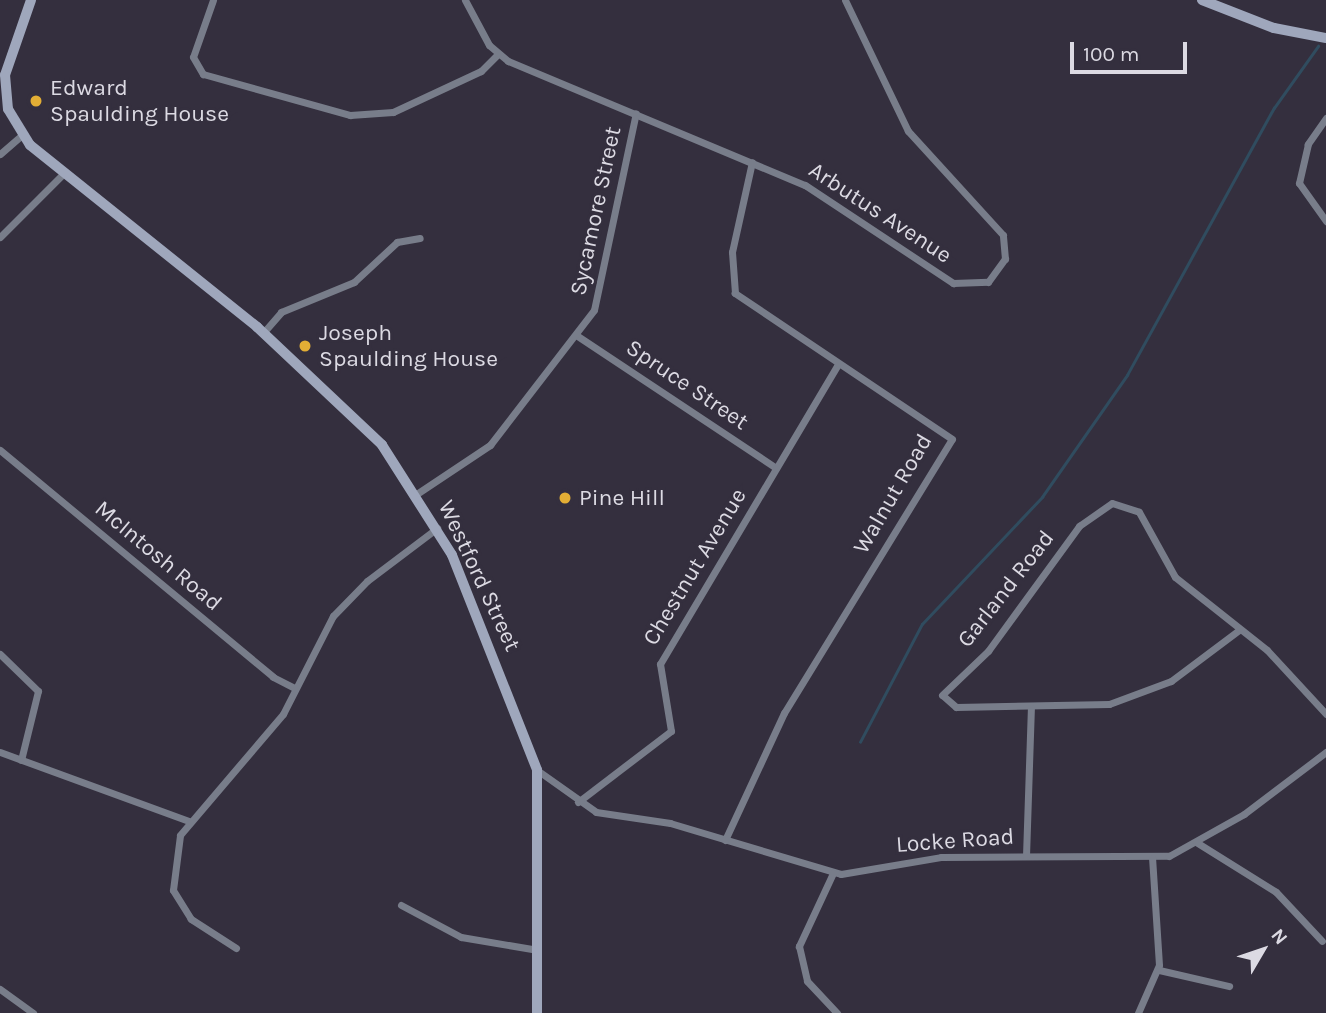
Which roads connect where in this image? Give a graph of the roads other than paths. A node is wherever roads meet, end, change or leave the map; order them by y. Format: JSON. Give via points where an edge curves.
{"nodes":[{"id":1,"x":31,"y":0,"type":"edge"},
{"id":2,"x":213,"y":0,"type":"edge"},
{"id":3,"x":465,"y":0,"type":"edge"},
{"id":4,"x":845,"y":0,"type":"edge"},
{"id":5,"x":1202,"y":0,"type":"edge"},
{"id":6,"x":1224,"y":4,"type":"edge"},
{"id":7,"x":1326,"y":38,"type":"edge"},
{"id":8,"x":498,"y":54,"type":"junction"},
{"id":9,"x":636,"y":113,"type":"junction"},
{"id":10,"x":1326,"y":118,"type":"edge"},
{"id":11,"x":23,"y":134,"type":"junction"},
{"id":12,"x":0,"y":154,"type":"edge"},
{"id":13,"x":752,"y":162,"type":"junction"},
{"id":14,"x":64,"y":174,"type":"junction"},
{"id":15,"x":1326,"y":222,"type":"edge"},
{"id":16,"x":0,"y":237,"type":"edge"},
{"id":17,"x":420,"y":238,"type":"dead end"},
{"id":18,"x":263,"y":333,"type":"junction"},
{"id":19,"x":576,"y":335,"type":"junction"},
{"id":20,"x":838,"y":364,"type":"junction"},
{"id":21,"x":0,"y":450,"type":"edge"},
{"id":22,"x":776,"y":468,"type":"junction"},
{"id":23,"x":418,"y":493,"type":"junction"},
{"id":24,"x":438,"y":527,"type":"junction"},
{"id":25,"x":1239,"y":630,"type":"junction"},
{"id":26,"x":0,"y":654,"type":"edge"},
{"id":27,"x":295,"y":688,"type":"junction"},
{"id":28,"x":1031,"y":708,"type":"junction"},
{"id":29,"x":1326,"y":714,"type":"edge"},
{"id":30,"x":0,"y":752,"type":"edge"},
{"id":31,"x":1326,"y":752,"type":"edge"},
{"id":32,"x":21,"y":760,"type":"junction"},
{"id":33,"x":537,"y":770,"type":"junction"},
{"id":34,"x":578,"y":802,"type":"junction"},
{"id":35,"x":189,"y":821,"type":"junction"},
{"id":36,"x":725,"y":840,"type":"junction"},
{"id":37,"x":1196,"y":842,"type":"junction"},
{"id":38,"x":1026,"y":856,"type":"junction"},
{"id":39,"x":1152,"y":858,"type":"junction"},
{"id":40,"x":833,"y":873,"type":"junction"},
{"id":41,"x":401,"y":905,"type":"dead end"},
{"id":42,"x":1322,"y":941,"type":"dead end"},
{"id":43,"x":236,"y":948,"type":"dead end"},
{"id":44,"x":538,"y":950,"type":"junction"},
{"id":45,"x":1159,"y":970,"type":"junction"},
{"id":46,"x":1229,"y":986,"type":"dead end"},
{"id":47,"x":0,"y":989,"type":"edge"},
{"id":48,"x":825,"y":1004,"type":"junction"},
{"id":49,"x":33,"y":1013,"type":"edge"},
{"id":50,"x":537,"y":1013,"type":"edge"},
{"id":51,"x":819,"y":1013,"type":"edge"},
{"id":52,"x":837,"y":1013,"type":"edge"},
{"id":53,"x":1138,"y":1013,"type":"edge"}],
"edges":[{"from":1,"to":11,"type":"main road","name":"Westford Street","via":[[5,75],[8,108]]},
{"from":2,"to":8,"type":"street","via":[[193,57],[204,74],[350,115],[393,112],[481,71]]},
{"from":3,"to":8,"type":"street"},
{"from":4,"to":13,"type":"street","name":"Arbutus Avenue","via":[[908,131],[1000,229],[1006,247],[1000,270],[982,284],[953,283],[818,192]]},
{"from":5,"to":6,"type":"main road"},
{"from":6,"to":7,"type":"main road"},
{"from":8,"to":9,"type":"street","name":"Arbutus Avenue"},
{"from":9,"to":13,"type":"street","name":"Arbutus Avenue"},
{"from":9,"to":19,"type":"street","name":"Sycamore Street","via":[[602,291]]},
{"from":10,"to":15,"type":"street","via":[[1308,144],[1299,183]]},
{"from":11,"to":12,"type":"street"},
{"from":11,"to":14,"type":"main road","name":"Westford Street"},
{"from":13,"to":20,"type":"street","name":"Walnut Road","via":[[732,252],[731,286]]},
{"from":14,"to":16,"type":"street"},
{"from":14,"to":18,"type":"main road","name":"Westford Street"},
{"from":17,"to":18,"type":"street","via":[[397,242],[354,282],[281,312]]},
{"from":18,"to":23,"type":"main road","name":"Westford Street","via":[[382,445]]},
{"from":19,"to":22,"type":"street","name":"Spruce Street"},
{"from":19,"to":23,"type":"street","name":"Sycamore Street","via":[[490,445]]},
{"from":20,"to":22,"type":"street","name":"Chestnut Avenue"},
{"from":20,"to":36,"type":"street","name":"Walnut Road","via":[[952,439],[784,713]]},
{"from":21,"to":27,"type":"street","name":"McIntosh Road","via":[[273,677]]},
{"from":22,"to":34,"type":"street","name":"Chestnut Avenue","via":[[660,664],[671,731]]},
{"from":23,"to":24,"type":"main road","name":"Westford Street"},
{"from":24,"to":27,"type":"street","via":[[350,596],[321,634]]},
{"from":24,"to":33,"type":"main road","name":"Westford Street","via":[[470,591]]},
{"from":25,"to":28,"type":"street","name":"Garland Road","via":[[1155,691],[1109,705]]},
{"from":25,"to":28,"type":"street","name":"Garland Road","via":[[1175,577],[1139,512],[1112,503],[1079,526],[988,651],[942,695],[956,707]]},
{"from":25,"to":29,"type":"street","name":"Garland Road","via":[[1297,678]]},
{"from":26,"to":32,"type":"street","via":[[38,691]]},
{"from":27,"to":35,"type":"street","via":[[264,740]]},
{"from":28,"to":38,"type":"street"},
{"from":30,"to":32,"type":"street"},
{"from":31,"to":37,"type":"street","name":"Locke Road"},
{"from":32,"to":35,"type":"street"},
{"from":33,"to":34,"type":"street","name":"Locke Road"},
{"from":33,"to":44,"type":"main road","name":"Westford Street"},
{"from":34,"to":36,"type":"street","name":"Locke Road","via":[[603,814],[670,823]]},
{"from":35,"to":43,"type":"street","via":[[173,858],[173,890],[191,919]]},
{"from":36,"to":40,"type":"street","name":"Locke Road"},
{"from":37,"to":39,"type":"street","name":"Locke Road"},
{"from":37,"to":42,"type":"street","via":[[1276,892]]},
{"from":38,"to":39,"type":"street","name":"Locke Road"},
{"from":38,"to":40,"type":"street","name":"Locke Road","via":[[905,860]]},
{"from":39,"to":45,"type":"street"},
{"from":40,"to":48,"type":"street","via":[[804,923],[799,946],[807,981]]},
{"from":41,"to":44,"type":"street","via":[[461,937]]},
{"from":44,"to":50,"type":"main road","name":"Westford Street"},
{"from":45,"to":46,"type":"street"},
{"from":45,"to":53,"type":"street"},
{"from":47,"to":49,"type":"street"},
{"from":48,"to":51,"type":"street"},
{"from":48,"to":52,"type":"street"}]}
